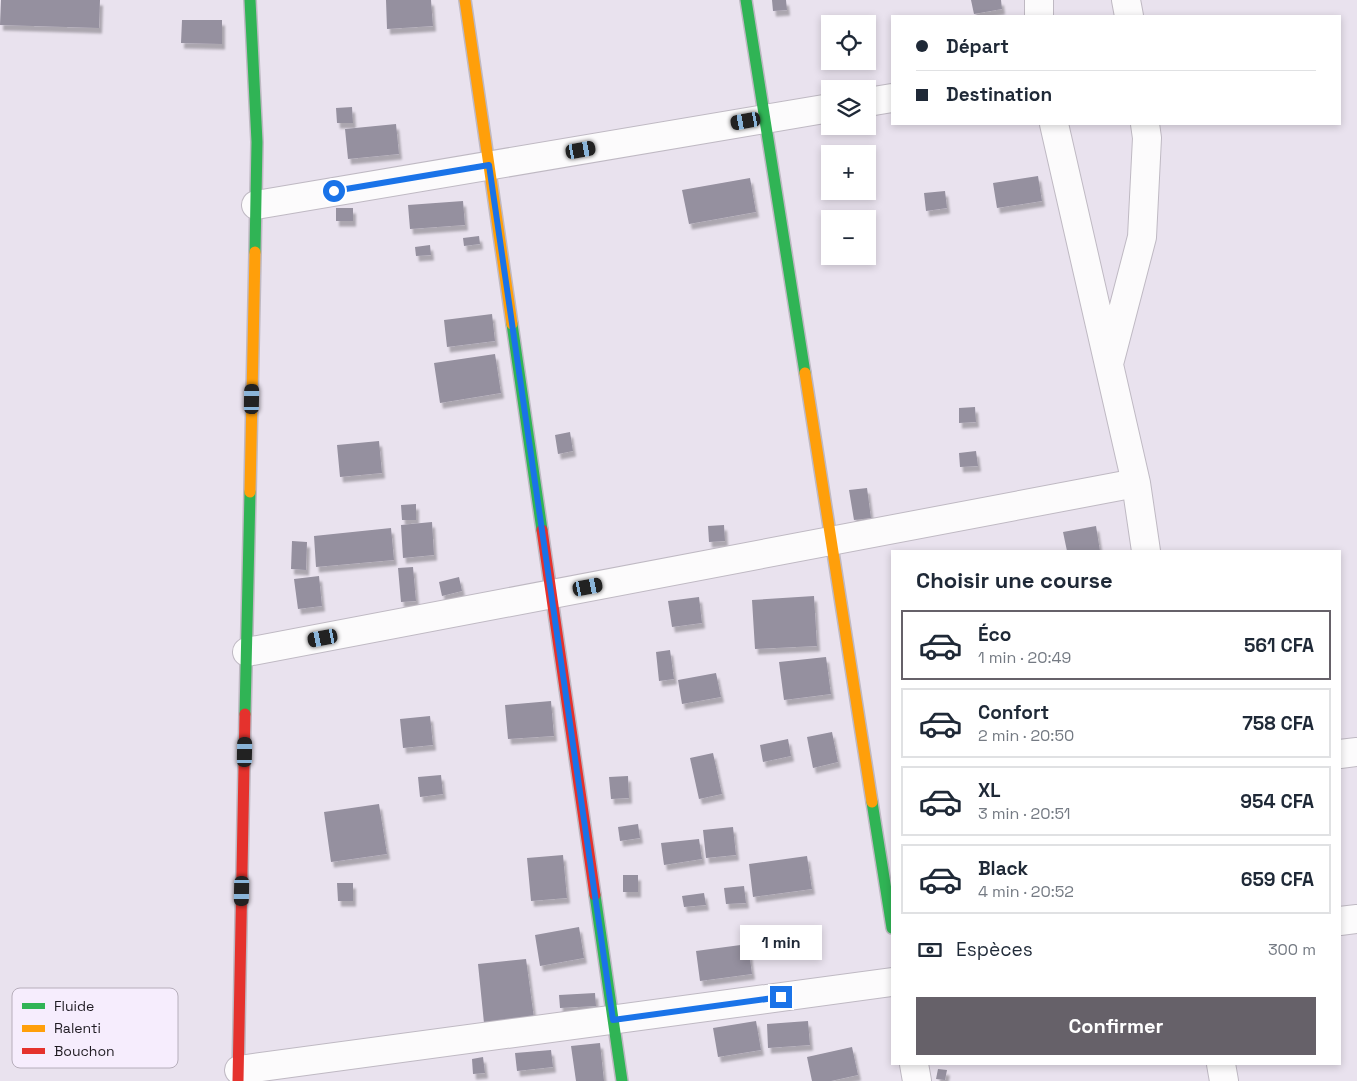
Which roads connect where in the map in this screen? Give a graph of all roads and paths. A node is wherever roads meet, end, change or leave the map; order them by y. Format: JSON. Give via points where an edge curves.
{"nodes":[{"id":1,"x":250,"y":0,"type":"edge"},
{"id":2,"x":465,"y":0,"type":"edge"},
{"id":3,"x":746,"y":0,"type":"edge"},
{"id":4,"x":1038,"y":0,"type":"edge"},
{"id":5,"x":1126,"y":0,"type":"edge"},
{"id":6,"x":1039,"y":15,"type":"edge"},
{"id":7,"x":1129,"y":15,"type":"edge"},
{"id":8,"x":891,"y":98,"type":"edge"},
{"id":9,"x":876,"y":101,"type":"edge"},
{"id":10,"x":821,"y":109,"type":"edge"},
{"id":11,"x":765,"y":118,"type":"junction"},
{"id":12,"x":1054,"y":125,"type":"edge"},
{"id":13,"x":1145,"y":125,"type":"edge"},
{"id":14,"x":489,"y":165,"type":"junction"},
{"id":15,"x":256,"y":204,"type":"junction"},
{"id":16,"x":1109,"y":364,"type":"junction"},
{"id":17,"x":1136,"y":484,"type":"junction"},
{"id":18,"x":832,"y":541,"type":"junction"},
{"id":19,"x":1146,"y":550,"type":"edge"},
{"id":20,"x":551,"y":594,"type":"junction"},
{"id":21,"x":247,"y":652,"type":"junction"},
{"id":22,"x":1357,"y":752,"type":"edge"},
{"id":23,"x":1341,"y":754,"type":"edge"},
{"id":24,"x":884,"y":817,"type":"edge"},
{"id":25,"x":891,"y":914,"type":"edge"},
{"id":26,"x":1357,"y":919,"type":"edge"},
{"id":27,"x":1341,"y":922,"type":"edge"},
{"id":28,"x":891,"y":982,"type":"edge"},
{"id":29,"x":613,"y":1020,"type":"junction"},
{"id":30,"x":914,"y":1065,"type":"edge"},
{"id":31,"x":1221,"y":1065,"type":"edge"},
{"id":32,"x":239,"y":1076,"type":"edge"},
{"id":33,"x":622,"y":1081,"type":"edge"},
{"id":34,"x":917,"y":1081,"type":"edge"},
{"id":35,"x":1224,"y":1081,"type":"edge"}],
"edges":[{"from":1,"to":15,"type":"street","via":[[257,142]]},
{"from":2,"to":14,"type":"street"},
{"from":3,"to":11,"type":"street"},
{"from":4,"to":6,"type":"street"},
{"from":5,"to":7,"type":"street"},
{"from":8,"to":9,"type":"street"},
{"from":10,"to":11,"type":"street"},
{"from":11,"to":14,"type":"street"},
{"from":11,"to":18,"type":"street"},
{"from":12,"to":16,"type":"street"},
{"from":13,"to":16,"type":"street","via":[[1142,237]]},
{"from":14,"to":15,"type":"street"},
{"from":14,"to":20,"type":"street"},
{"from":15,"to":21,"type":"street"},
{"from":16,"to":17,"type":"street"},
{"from":17,"to":18,"type":"street"},
{"from":17,"to":19,"type":"street"},
{"from":18,"to":20,"type":"street"},
{"from":18,"to":24,"type":"street"},
{"from":20,"to":21,"type":"street"},
{"from":20,"to":29,"type":"street"},
{"from":21,"to":32,"type":"street"},
{"from":22,"to":23,"type":"street"},
{"from":24,"to":25,"type":"street"},
{"from":26,"to":27,"type":"street"},
{"from":28,"to":29,"type":"street"},
{"from":29,"to":32,"type":"street"},
{"from":29,"to":33,"type":"street"},
{"from":30,"to":34,"type":"street"},
{"from":31,"to":35,"type":"street"}]}
